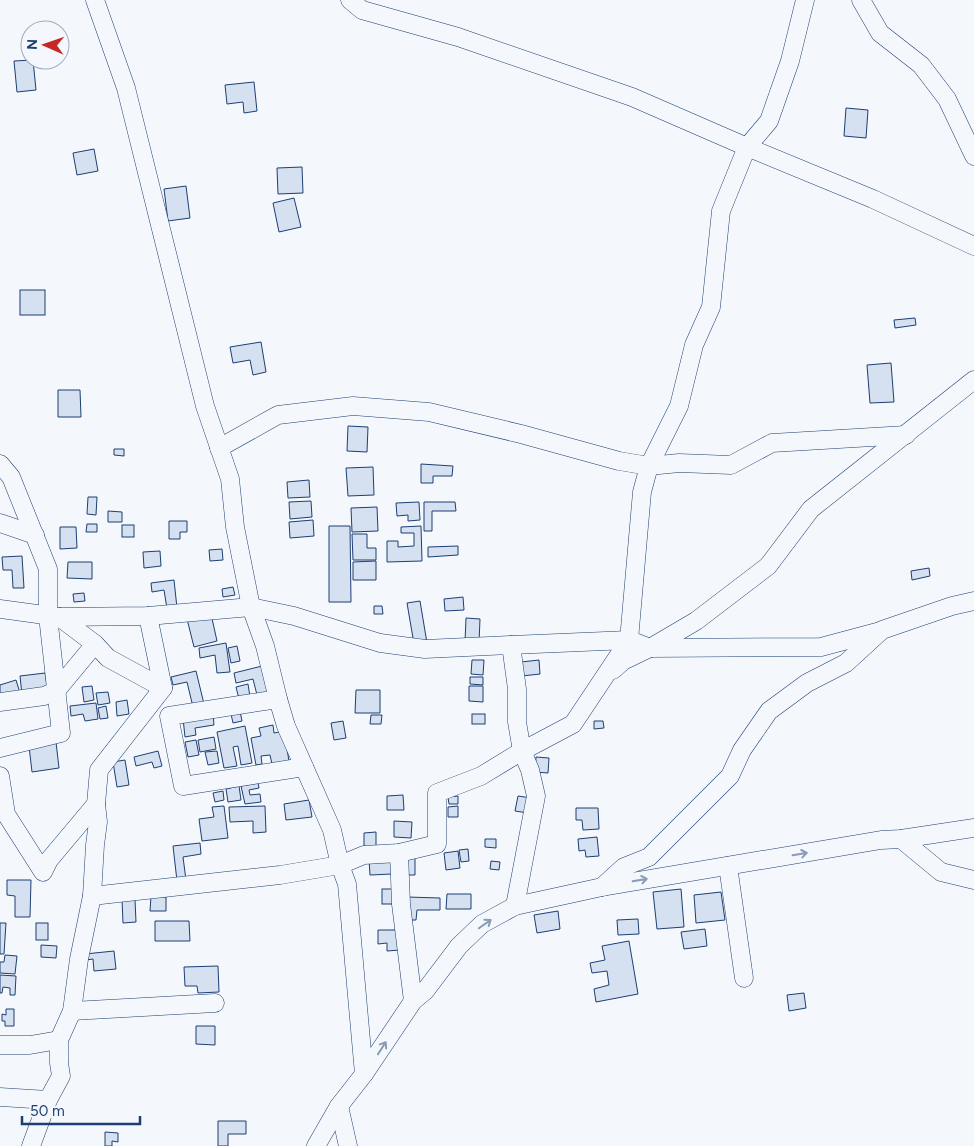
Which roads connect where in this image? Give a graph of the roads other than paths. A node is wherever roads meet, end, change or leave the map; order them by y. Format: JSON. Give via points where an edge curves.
{"nodes":[{"id":1,"x":95,"y":0,"type":"edge"},
{"id":2,"x":350,"y":0,"type":"edge"},
{"id":3,"x":805,"y":0,"type":"edge"},
{"id":4,"x":861,"y":0,"type":"edge"},
{"id":5,"x":748,"y":147,"type":"junction"},
{"id":6,"x":974,"y":156,"type":"edge"},
{"id":7,"x":974,"y":246,"type":"edge"},
{"id":8,"x":974,"y":380,"type":"edge"},
{"id":9,"x":906,"y":435,"type":"junction"},
{"id":10,"x":220,"y":448,"type":"junction"},
{"id":11,"x":0,"y":464,"type":"edge"},
{"id":12,"x":649,"y":466,"type":"junction"},
{"id":13,"x":0,"y":523,"type":"edge"},
{"id":14,"x":35,"y":535,"type":"junction"},
{"id":15,"x":974,"y":601,"type":"edge"},
{"id":16,"x":251,"y":607,"type":"junction"},
{"id":17,"x":0,"y":609,"type":"edge"},
{"id":18,"x":148,"y":616,"type":"junction"},
{"id":19,"x":54,"y":617,"type":"junction"},
{"id":20,"x":882,"y":630,"type":"junction"},
{"id":21,"x":629,"y":640,"type":"junction"},
{"id":22,"x":95,"y":644,"type":"junction"},
{"id":23,"x":511,"y":645,"type":"junction"},
{"id":24,"x":650,"y":648,"type":"junction"},
{"id":25,"x":604,"y":677,"type":"junction"},
{"id":26,"x":162,"y":688,"type":"junction"},
{"id":27,"x":56,"y":691,"type":"junction"},
{"id":28,"x":278,"y":700,"type":"junction"},
{"id":29,"x":0,"y":702,"type":"edge"},
{"id":30,"x":0,"y":748,"type":"edge"},
{"id":31,"x":522,"y":751,"type":"junction"},
{"id":32,"x":304,"y":767,"type":"junction"},
{"id":33,"x":0,"y":776,"type":"edge"},
{"id":34,"x":96,"y":804,"type":"junction"},
{"id":35,"x":974,"y":828,"type":"edge"},
{"id":36,"x":901,"y":839,"type":"junction"},
{"id":37,"x":398,"y":853,"type":"junction"},
{"id":38,"x":340,"y":865,"type":"junction"},
{"id":39,"x":728,"y":866,"type":"junction"},
{"id":40,"x":974,"y":880,"type":"edge"},
{"id":41,"x":602,"y":887,"type":"junction"},
{"id":42,"x":92,"y":896,"type":"junction"},
{"id":43,"x":515,"y":906,"type":"junction"},
{"id":44,"x":744,"y":978,"type":"dead end"},
{"id":45,"x":413,"y":1001,"type":"junction"},
{"id":46,"x":215,"y":1003,"type":"dead end"},
{"id":47,"x":72,"y":1011,"type":"junction"},
{"id":48,"x":59,"y":1040,"type":"junction"},
{"id":49,"x":0,"y":1045,"type":"edge"},
{"id":50,"x":364,"y":1074,"type":"junction"},
{"id":51,"x":0,"y":1097,"type":"edge"},
{"id":52,"x":48,"y":1100,"type":"junction"},
{"id":53,"x":339,"y":1106,"type":"junction"},
{"id":54,"x":31,"y":1146,"type":"edge"},
{"id":55,"x":316,"y":1146,"type":"edge"},
{"id":56,"x":348,"y":1146,"type":"edge"}],
"edges":[{"from":1,"to":10,"type":"street","via":[[126,88],[202,397]]},
{"from":2,"to":5,"type":"street","via":[[362,10],[458,37],[632,97]]},
{"from":3,"to":5,"type":"street","via":[[790,61],[769,122]]},
{"from":4,"to":6,"type":"street","via":[[880,33],[921,65],[947,99]]},
{"from":5,"to":7,"type":"street","via":[[873,199]]},
{"from":5,"to":12,"type":"street","via":[[721,211],[711,307],[694,345],[680,406]]},
{"from":8,"to":9,"type":"street"},
{"from":9,"to":12,"type":"street","via":[[772,443],[731,464]]},
{"from":9,"to":24,"type":"street","via":[[811,509],[768,566],[696,621]]},
{"from":10,"to":12,"type":"street","via":[[278,415],[353,406],[430,412]]},
{"from":10,"to":16,"type":"street","via":[[230,479],[235,528]]},
{"from":11,"to":14,"type":"street","via":[[11,477]]},
{"from":12,"to":21,"type":"street","via":[[642,492]]},
{"from":13,"to":14,"type":"street"},
{"from":14,"to":19,"type":"street","via":[[48,568]]},
{"from":15,"to":20,"type":"street"},
{"from":16,"to":18,"type":"street"},
{"from":16,"to":23,"type":"street","via":[[294,616],[380,643],[425,649]]},
{"from":16,"to":28,"type":"street","via":[[265,646]]},
{"from":17,"to":19,"type":"street"},
{"from":18,"to":19,"type":"street"},
{"from":18,"to":26,"type":"street"},
{"from":19,"to":22,"type":"street"},
{"from":19,"to":27,"type":"street"},
{"from":20,"to":24,"type":"street","via":[[821,647]]},
{"from":20,"to":41,"type":"street","via":[[846,663],[807,683],[768,711],[742,750],[730,776],[650,856],[624,867]]},
{"from":21,"to":23,"type":"street"},
{"from":21,"to":24,"type":"street"},
{"from":21,"to":25,"type":"street"},
{"from":22,"to":26,"type":"street","via":[[108,658]]},
{"from":22,"to":27,"type":"street"},
{"from":23,"to":31,"type":"street"},
{"from":24,"to":25,"type":"street","via":[[623,661]]},
{"from":25,"to":31,"type":"street","via":[[573,724]]},
{"from":26,"to":34,"type":"street","via":[[99,770]]},
{"from":27,"to":29,"type":"street","via":[[44,696]]},
{"from":27,"to":30,"type":"street","via":[[61,733]]},
{"from":28,"to":32,"type":"street"},
{"from":28,"to":32,"type":"street","via":[[169,716],[183,786]]},
{"from":31,"to":37,"type":"street","via":[[481,776],[437,793],[437,844]]},
{"from":31,"to":43,"type":"street","via":[[536,796]]},
{"from":32,"to":38,"type":"street","via":[[332,830]]},
{"from":33,"to":34,"type":"street","via":[[6,814],[43,872],[48,860]]},
{"from":34,"to":42,"type":"street","via":[[98,822]]},
{"from":35,"to":36,"type":"street"},
{"from":39,"to":36,"type":"street","one_way":true},
{"from":36,"to":40,"type":"street","via":[[941,872]]},
{"from":37,"to":38,"type":"street","via":[[364,855]]},
{"from":37,"to":45,"type":"street"},
{"from":38,"to":42,"type":"street"},
{"from":38,"to":50,"type":"street","via":[[347,884]]},
{"from":41,"to":39,"type":"street","one_way":true},
{"from":39,"to":44,"type":"street"},
{"from":41,"to":43,"type":"street"},
{"from":42,"to":47,"type":"street"},
{"from":45,"to":43,"type":"street","one_way":true,"via":[[482,924]]},
{"from":50,"to":45,"type":"street","one_way":true},
{"from":46,"to":47,"type":"street"},
{"from":47,"to":48,"type":"street"},
{"from":48,"to":49,"type":"street","via":[[30,1045]]},
{"from":48,"to":52,"type":"street","via":[[61,1076]]},
{"from":50,"to":53,"type":"street"},
{"from":51,"to":52,"type":"street"},
{"from":52,"to":54,"type":"street"},
{"from":53,"to":55,"type":"street"},
{"from":53,"to":56,"type":"street"}]}
